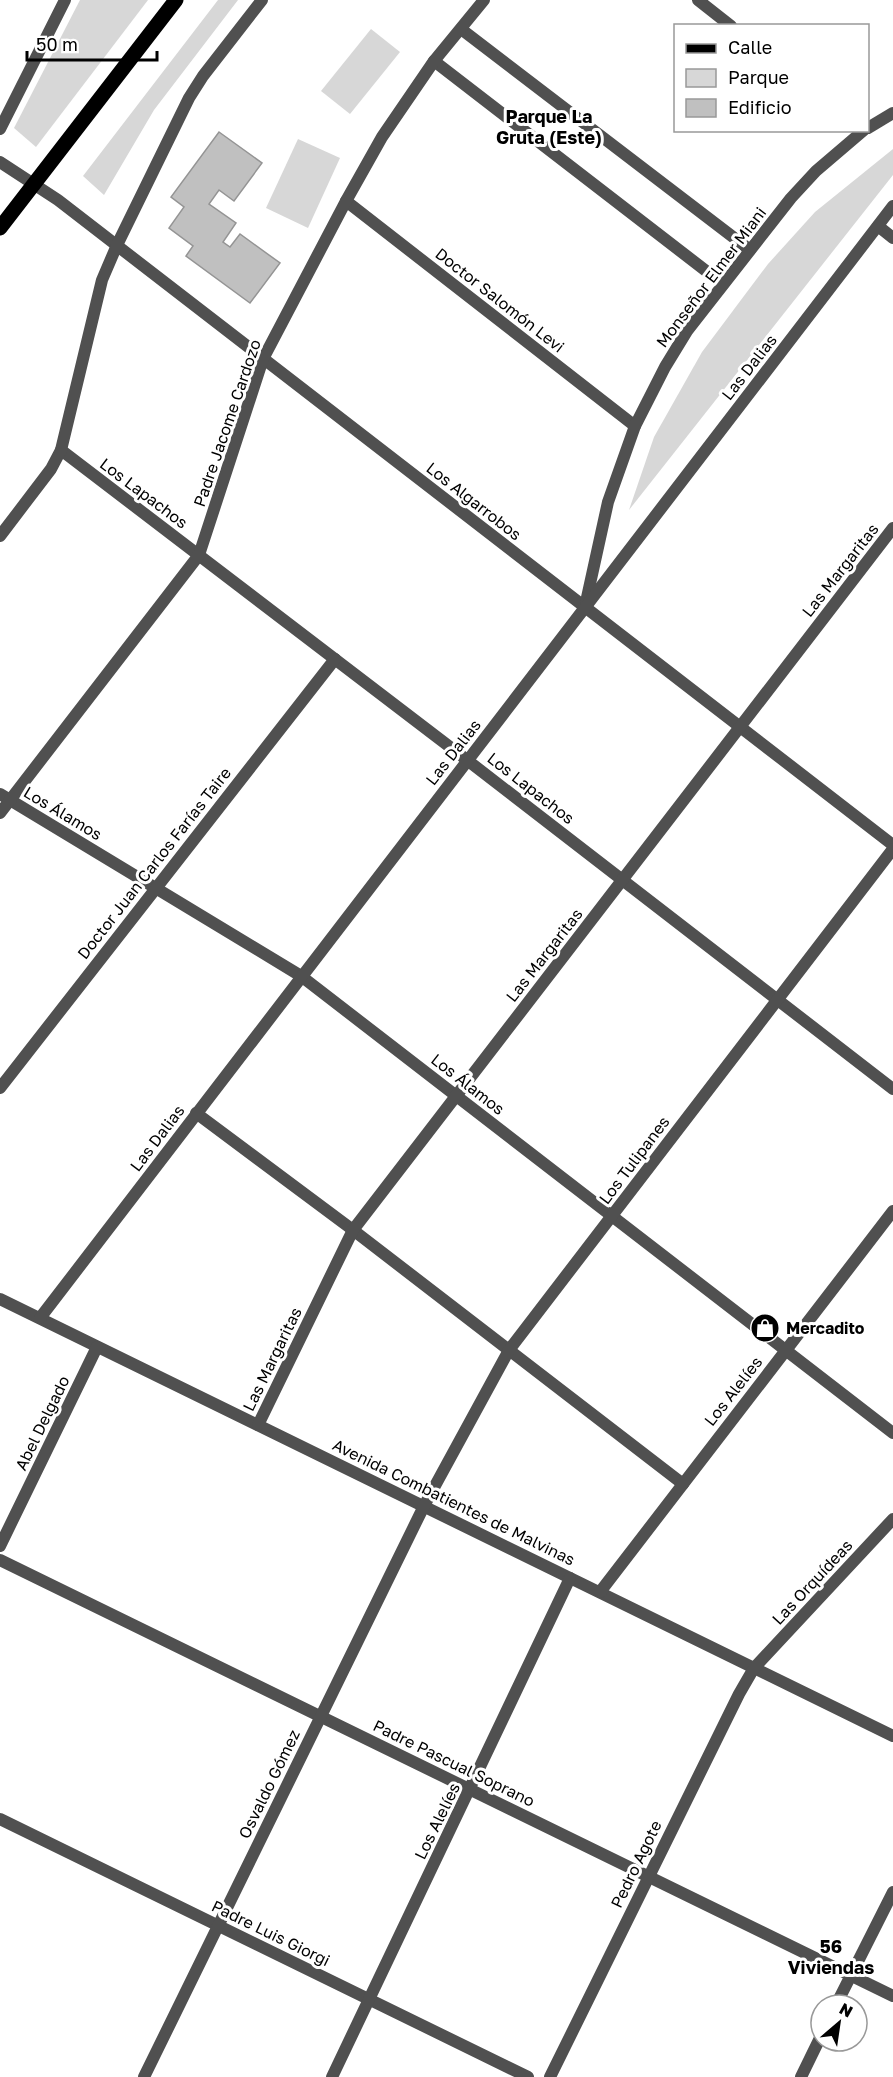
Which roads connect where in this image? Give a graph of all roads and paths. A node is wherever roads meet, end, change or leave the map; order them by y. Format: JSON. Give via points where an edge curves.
{"nodes":[{"id":1,"x":65,"y":0,"type":"edge"},
{"id":2,"x":177,"y":0,"type":"edge"},
{"id":3,"x":262,"y":0,"type":"edge"},
{"id":4,"x":484,"y":0,"type":"edge"},
{"id":5,"x":698,"y":0,"type":"edge"},
{"id":6,"x":728,"y":24,"type":"edge"},
{"id":7,"x":461,"y":29,"type":"junction"},
{"id":8,"x":434,"y":62,"type":"junction"},
{"id":9,"x":893,"y":112,"type":"edge"},
{"id":10,"x":869,"y":127,"type":"edge"},
{"id":11,"x":0,"y":129,"type":"edge"},
{"id":12,"x":862,"y":132,"type":"edge"},
{"id":13,"x":0,"y":162,"type":"edge"},
{"id":14,"x":34,"y":183,"type":"junction"},
{"id":15,"x":346,"y":201,"type":"junction"},
{"id":16,"x":893,"y":206,"type":"edge"},
{"id":17,"x":878,"y":226,"type":"junction"},
{"id":18,"x":0,"y":228,"type":"edge"},
{"id":19,"x":893,"y":238,"type":"edge"},
{"id":20,"x":117,"y":245,"type":"junction"},
{"id":21,"x":750,"y":250,"type":"junction"},
{"id":22,"x":723,"y":284,"type":"junction"},
{"id":23,"x":263,"y":359,"type":"junction"},
{"id":24,"x":635,"y":426,"type":"junction"},
{"id":25,"x":61,"y":450,"type":"junction"},
{"id":26,"x":893,"y":528,"type":"edge"},
{"id":27,"x":0,"y":536,"type":"edge"},
{"id":28,"x":199,"y":555,"type":"junction"},
{"id":29,"x":585,"y":607,"type":"junction"},
{"id":30,"x":335,"y":659,"type":"junction"},
{"id":31,"x":740,"y":727,"type":"junction"},
{"id":32,"x":467,"y":760,"type":"junction"},
{"id":33,"x":5,"y":797,"type":"edge"},
{"id":34,"x":0,"y":813,"type":"edge"},
{"id":35,"x":893,"y":847,"type":"edge"},
{"id":36,"x":622,"y":880,"type":"junction"},
{"id":37,"x":155,"y":888,"type":"junction"},
{"id":38,"x":301,"y":976,"type":"junction"},
{"id":39,"x":778,"y":1000,"type":"junction"},
{"id":40,"x":0,"y":1088,"type":"edge"},
{"id":41,"x":893,"y":1089,"type":"edge"},
{"id":42,"x":456,"y":1096,"type":"junction"},
{"id":43,"x":196,"y":1113,"type":"junction"},
{"id":44,"x":893,"y":1211,"type":"edge"},
{"id":45,"x":612,"y":1216,"type":"junction"},
{"id":46,"x":353,"y":1230,"type":"junction"},
{"id":47,"x":0,"y":1299,"type":"edge"},
{"id":48,"x":40,"y":1318,"type":"junction"},
{"id":49,"x":97,"y":1347,"type":"junction"},
{"id":50,"x":509,"y":1350,"type":"junction"},
{"id":51,"x":786,"y":1350,"type":"junction"},
{"id":52,"x":258,"y":1425,"type":"junction"},
{"id":53,"x":893,"y":1433,"type":"edge"},
{"id":54,"x":683,"y":1484,"type":"junction"},
{"id":55,"x":424,"y":1506,"type":"junction"},
{"id":56,"x":893,"y":1519,"type":"edge"},
{"id":57,"x":0,"y":1546,"type":"edge"},
{"id":58,"x":0,"y":1560,"type":"edge"},
{"id":59,"x":570,"y":1578,"type":"junction"},
{"id":60,"x":600,"y":1592,"type":"junction"},
{"id":61,"x":754,"y":1668,"type":"junction"},
{"id":62,"x":321,"y":1716,"type":"junction"},
{"id":63,"x":893,"y":1736,"type":"edge"},
{"id":64,"x":471,"y":1789,"type":"junction"},
{"id":65,"x":0,"y":1819,"type":"edge"},
{"id":66,"x":649,"y":1876,"type":"junction"},
{"id":67,"x":893,"y":1892,"type":"edge"},
{"id":68,"x":218,"y":1926,"type":"junction"},
{"id":69,"x":850,"y":1975,"type":"junction"},
{"id":70,"x":842,"y":1993,"type":"edge"},
{"id":71,"x":893,"y":1996,"type":"edge"},
{"id":72,"x":368,"y":1999,"type":"junction"},
{"id":73,"x":813,"y":2053,"type":"edge"},
{"id":74,"x":144,"y":2077,"type":"edge"},
{"id":75,"x":332,"y":2077,"type":"edge"},
{"id":76,"x":528,"y":2077,"type":"edge"},
{"id":77,"x":550,"y":2077,"type":"edge"},
{"id":78,"x":801,"y":2077,"type":"edge"}],
"edges":[{"from":1,"to":11,"type":"street"},
{"from":2,"to":14,"type":"main road"},
{"from":3,"to":20,"type":"street","via":[[189,98]]},
{"from":4,"to":7,"type":"street","name":"Padre Jacome Cardozo"},
{"from":5,"to":6,"type":"street"},
{"from":7,"to":8,"type":"street","name":"Padre Jacome Cardozo"},
{"from":7,"to":21,"type":"street"},
{"from":8,"to":15,"type":"street","name":"Padre Jacome Cardozo","via":[[382,137]]},
{"from":8,"to":22,"type":"street"},
{"from":9,"to":10,"type":"street","name":"Monseñor Elmer Miani"},
{"from":12,"to":21,"type":"street","name":"Monseñor Elmer Miani","via":[[816,171]]},
{"from":13,"to":14,"type":"street","name":"Los Algarrobos"},
{"from":14,"to":18,"type":"main road"},
{"from":14,"to":20,"type":"street","name":"Los Algarrobos"},
{"from":15,"to":23,"type":"street","name":"Padre Jacome Cardozo"},
{"from":15,"to":24,"type":"street","name":"Doctor Salomón Levi"},
{"from":16,"to":17,"type":"street","name":"Las Dalias"},
{"from":17,"to":19,"type":"street"},
{"from":17,"to":29,"type":"street","name":"Las Dalias"},
{"from":20,"to":23,"type":"street","name":"Los Algarrobos"},
{"from":20,"to":25,"type":"street","via":[[102,280]]},
{"from":21,"to":22,"type":"street","name":"Monseñor Elmer Miani"},
{"from":22,"to":24,"type":"street","name":"Monseñor Elmer Miani","via":[[664,367]]},
{"from":23,"to":28,"type":"street","name":"Padre Jacome Cardozo"},
{"from":23,"to":29,"type":"street","name":"Los Algarrobos"},
{"from":24,"to":29,"type":"street","name":"Monseñor Elmer Miani","via":[[608,502]]},
{"from":25,"to":27,"type":"street"},
{"from":25,"to":28,"type":"street","name":"Los Lapachos"},
{"from":26,"to":31,"type":"street","name":"Las Margaritas"},
{"from":28,"to":30,"type":"street","name":"Los Lapachos"},
{"from":28,"to":33,"type":"street","name":"Padre Jacome Cardozo"},
{"from":29,"to":31,"type":"street","name":"Los Algarrobos"},
{"from":29,"to":32,"type":"street","name":"Las Dalias"},
{"from":30,"to":32,"type":"street","name":"Los Lapachos"},
{"from":30,"to":37,"type":"street","name":"Doctor Juan Carlos Farías Taire"},
{"from":31,"to":35,"type":"street","name":"Los Algarrobos"},
{"from":31,"to":36,"type":"street","name":"Las Margaritas"},
{"from":32,"to":36,"type":"street","name":"Los Lapachos"},
{"from":32,"to":38,"type":"street","name":"Las Dalias"},
{"from":33,"to":34,"type":"street","name":"Padre Jacome Cardozo"},
{"from":33,"to":37,"type":"street","name":"Los Álamos"},
{"from":35,"to":39,"type":"street","name":"Los Tulipanes"},
{"from":36,"to":39,"type":"street","name":"Los Lapachos"},
{"from":36,"to":42,"type":"street","name":"Las Margaritas"},
{"from":37,"to":38,"type":"street","name":"Los Álamos"},
{"from":37,"to":40,"type":"street","name":"Doctor Juan Carlos Farías Taire"},
{"from":38,"to":42,"type":"street","name":"Los Álamos"},
{"from":38,"to":43,"type":"street","name":"Las Dalias"},
{"from":39,"to":41,"type":"street","name":"Los Lapachos"},
{"from":39,"to":45,"type":"street","name":"Los Tulipanes"},
{"from":42,"to":45,"type":"street","name":"Los Álamos"},
{"from":42,"to":46,"type":"street","name":"Las Margaritas"},
{"from":43,"to":46,"type":"street"},
{"from":43,"to":48,"type":"street","name":"Las Dalias"},
{"from":44,"to":51,"type":"street","name":"Los Alelíes"},
{"from":45,"to":50,"type":"street","name":"Los Tulipanes"},
{"from":45,"to":51,"type":"street","name":"Los Álamos"},
{"from":46,"to":50,"type":"street"},
{"from":46,"to":52,"type":"street","name":"Las Margaritas"},
{"from":47,"to":48,"type":"street","name":"Avenida Combatientes de Malvinas"},
{"from":48,"to":49,"type":"street","name":"Avenida Combatientes de Malvinas"},
{"from":49,"to":52,"type":"street","name":"Avenida Combatientes de Malvinas"},
{"from":49,"to":57,"type":"street","name":"Abel Delgado"},
{"from":50,"to":54,"type":"street"},
{"from":50,"to":55,"type":"street","name":"Los Tulipanes"},
{"from":51,"to":53,"type":"street","name":"Los Álamos"},
{"from":51,"to":54,"type":"street","name":"Los Alelíes"},
{"from":52,"to":55,"type":"street","name":"Avenida Combatientes de Malvinas"},
{"from":54,"to":60,"type":"street","name":"Los Alelíes"},
{"from":55,"to":59,"type":"street","name":"Avenida Combatientes de Malvinas"},
{"from":55,"to":62,"type":"street","name":"Osvaldo Gómez"},
{"from":56,"to":61,"type":"street","name":"Las Orquídeas"},
{"from":58,"to":62,"type":"street","name":"Padre Pascual Soprano"},
{"from":59,"to":60,"type":"street","name":"Avenida Combatientes de Malvinas"},
{"from":59,"to":64,"type":"street","name":"Los Alelíes"},
{"from":60,"to":61,"type":"street","name":"Avenida Combatientes de Malvinas"},
{"from":61,"to":63,"type":"street","name":"Avenida Combatientes de Malvinas"},
{"from":61,"to":66,"type":"street","name":"Pedro Agote"},
{"from":62,"to":64,"type":"street","name":"Padre Pascual Soprano"},
{"from":62,"to":68,"type":"street","name":"Osvaldo Gómez"},
{"from":64,"to":66,"type":"street","name":"Padre Pascual Soprano"},
{"from":64,"to":72,"type":"street","name":"Los Alelíes"},
{"from":65,"to":68,"type":"street","name":"Padre Luis Giorgi"},
{"from":66,"to":69,"type":"street","name":"Padre Pascual Soprano"},
{"from":66,"to":77,"type":"street","name":"Pedro Agote"},
{"from":67,"to":69,"type":"street"},
{"from":68,"to":72,"type":"street","name":"Padre Luis Giorgi"},
{"from":68,"to":74,"type":"street","name":"Osvaldo Gómez"},
{"from":69,"to":70,"type":"street"},
{"from":69,"to":71,"type":"street","name":"Padre Pascual Soprano"},
{"from":72,"to":75,"type":"street","name":"Los Alelíes"},
{"from":72,"to":76,"type":"street","name":"Padre Luis Giorgi"},
{"from":73,"to":78,"type":"street"}]}
